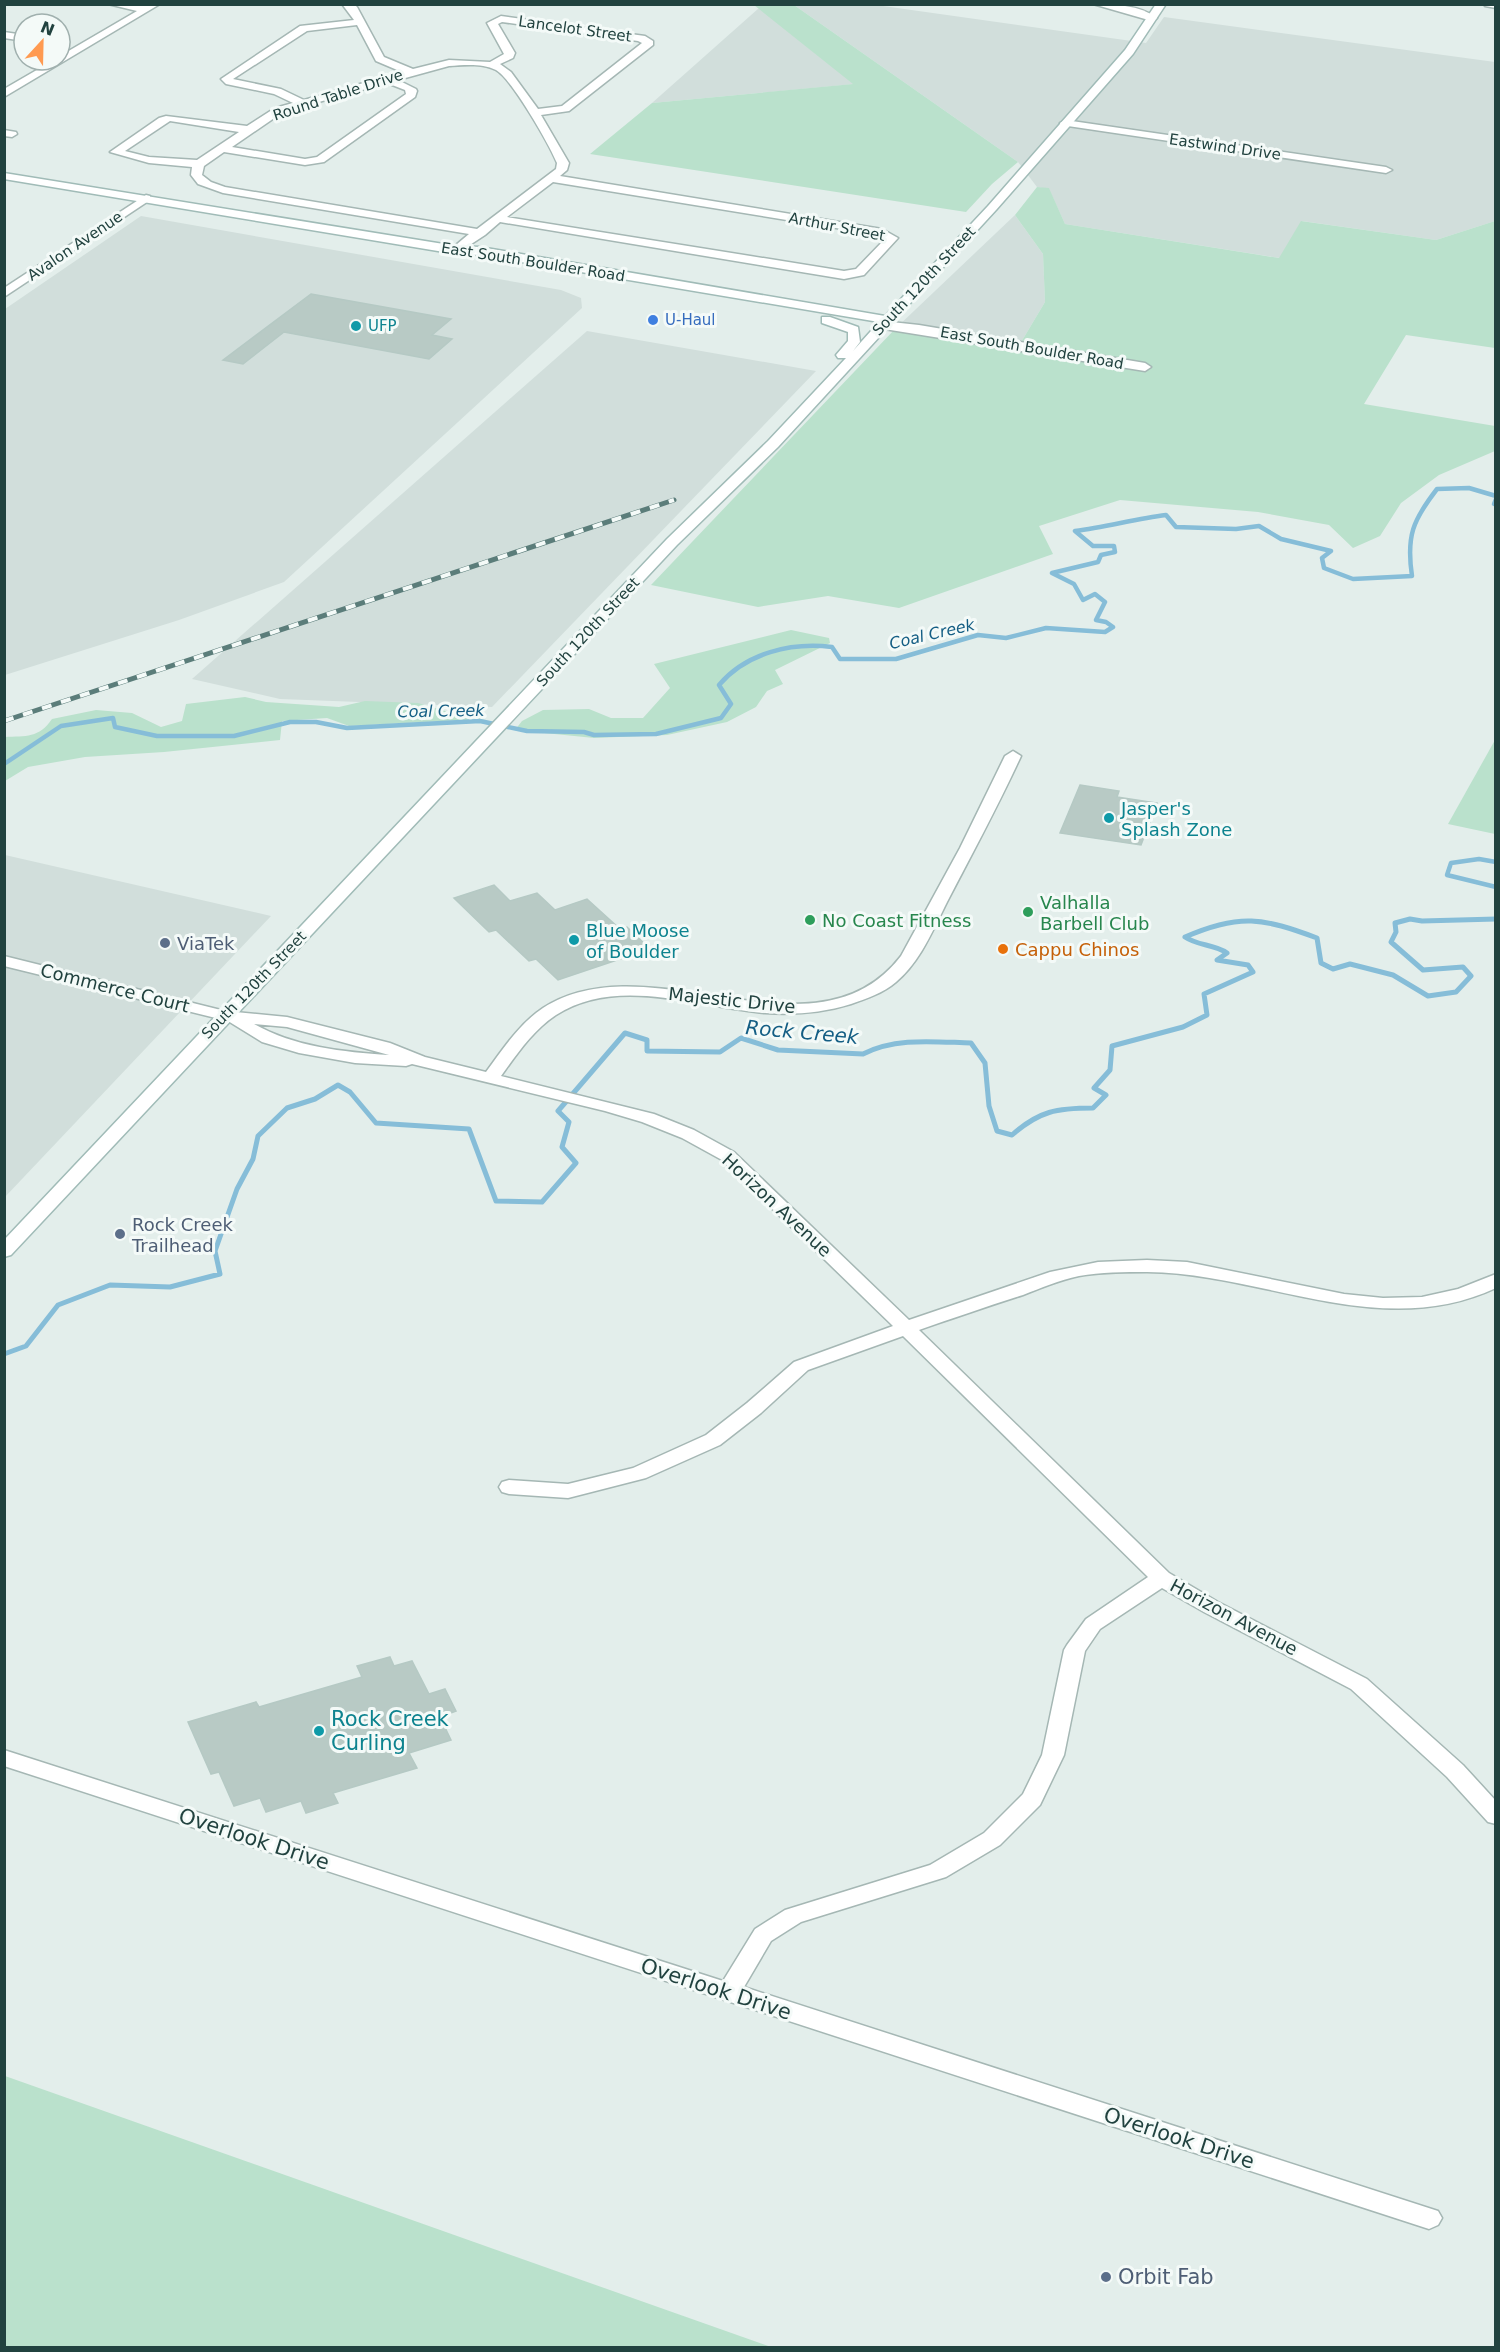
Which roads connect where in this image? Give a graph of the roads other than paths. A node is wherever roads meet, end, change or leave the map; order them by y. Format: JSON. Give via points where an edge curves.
{"nodes":[{"id":1,"x":112,"y":4,"type":"edge"},
{"id":2,"x":346,"y":4,"type":"edge"},
{"id":3,"x":1098,"y":4,"type":"edge"},
{"id":4,"x":1107,"y":4,"type":"edge"},
{"id":5,"x":1489,"y":4,"type":"edge"},
{"id":6,"x":1496,"y":5,"type":"edge"},
{"id":7,"x":151,"y":7,"type":"edge"},
{"id":8,"x":1157,"y":11,"type":"edge"},
{"id":9,"x":361,"y":22,"type":"junction"},
{"id":10,"x":72,"y":45,"type":"edge"},
{"id":11,"x":84,"y":47,"type":"junction"},
{"id":12,"x":491,"y":65,"type":"junction"},
{"id":13,"x":411,"y":72,"type":"junction"},
{"id":14,"x":387,"y":79,"type":"junction"},
{"id":15,"x":4,"y":94,"type":"edge"},
{"id":16,"x":302,"y":103,"type":"junction"},
{"id":17,"x":533,"y":113,"type":"junction"},
{"id":18,"x":1065,"y":123,"type":"junction"},
{"id":19,"x":249,"y":130,"type":"junction"},
{"id":20,"x":221,"y":148,"type":"junction"},
{"id":21,"x":199,"y":164,"type":"junction"},
{"id":22,"x":1386,"y":170,"type":"dead end"},
{"id":23,"x":4,"y":171,"type":"edge"},
{"id":24,"x":4,"y":176,"type":"edge"},
{"id":25,"x":551,"y":178,"type":"junction"},
{"id":26,"x":146,"y":198,"type":"junction"},
{"id":27,"x":500,"y":219,"type":"junction"},
{"id":28,"x":481,"y":234,"type":"junction"},
{"id":29,"x":456,"y":250,"type":"junction"},
{"id":30,"x":663,"y":288,"type":"junction"},
{"id":31,"x":4,"y":294,"type":"edge"},
{"id":32,"x":884,"y":323,"type":"junction"},
{"id":33,"x":1145,"y":368,"type":"dead end"},
{"id":34,"x":803,"y":413,"type":"junction"},
{"id":35,"x":1013,"y":756,"type":"dead end"},
{"id":36,"x":4,"y":961,"type":"edge"},
{"id":37,"x":225,"y":1016,"type":"junction"},
{"id":38,"x":491,"y":1077,"type":"junction"},
{"id":39,"x":5,"y":1249,"type":"edge"},
{"id":40,"x":1496,"y":1280,"type":"edge"},
{"id":41,"x":906,"y":1328,"type":"junction"},
{"id":42,"x":509,"y":1486,"type":"dead end"},
{"id":43,"x":1162,"y":1578,"type":"junction"},
{"id":44,"x":4,"y":1758,"type":"edge"},
{"id":45,"x":1496,"y":1816,"type":"edge"},
{"id":46,"x":728,"y":1993,"type":"junction"},
{"id":47,"x":1429,"y":2218,"type":"dead end"}],
"edges":[{"from":1,"to":7,"type":"street"},
{"from":2,"to":9,"type":"street"},
{"from":3,"to":8,"type":"street"},
{"from":4,"to":8,"type":"street"},
{"from":5,"to":6,"type":"street"},
{"from":7,"to":11,"type":"street"},
{"from":8,"to":18,"type":"street","name":"South 120th Street","via":[[1130,52]]},
{"from":9,"to":13,"type":"street","via":[[380,59]]},
{"from":9,"to":16,"type":"street","via":[[304,28],[226,79],[277,91]]},
{"from":10,"to":11,"type":"street"},
{"from":11,"to":15,"type":"street"},
{"from":12,"to":13,"type":"street","name":"Round Table Drive","via":[[450,63]]},
{"from":12,"to":17,"type":"street","via":[[508,73]]},
{"from":12,"to":17,"type":"street","name":"Lancelot Street","via":[[510,54],[492,22],[501,19],[649,42],[565,108]]},
{"from":13,"to":14,"type":"street","name":"Round Table Drive"},
{"from":14,"to":16,"type":"street","name":"Round Table Drive"},
{"from":14,"to":20,"type":"street","via":[[409,88],[411,95],[320,160],[305,162]]},
{"from":16,"to":19,"type":"street","name":"Round Table Drive","via":[[279,110]]},
{"from":17,"to":25,"type":"street","via":[[563,163]]},
{"from":18,"to":22,"type":"street","name":"Eastwind Drive"},
{"from":18,"to":32,"type":"street","name":"South 120th Street"},
{"from":19,"to":20,"type":"street","name":"Round Table Drive"},
{"from":19,"to":21,"type":"street","via":[[170,118],[116,152],[149,160]]},
{"from":20,"to":21,"type":"street","name":"Round Table Drive"},
{"from":21,"to":28,"type":"street","via":[[195,175],[212,187]]},
{"from":23,"to":26,"type":"street","name":"East South Boulder Road"},
{"from":24,"to":26,"type":"street","name":"East South Boulder Road"},
{"from":25,"to":27,"type":"street"},
{"from":25,"to":27,"type":"street","name":"Arthur Street","via":[[882,232],[892,238],[860,272],[844,275]]},
{"from":26,"to":29,"type":"street","name":"East South Boulder Road"},
{"from":26,"to":31,"type":"street","name":"Avalon Avenue"},
{"from":27,"to":28,"type":"street"},
{"from":28,"to":29,"type":"street"},
{"from":29,"to":30,"type":"street"},
{"from":29,"to":32,"type":"street","name":"East South Boulder Road","via":[[480,251]]},
{"from":30,"to":32,"type":"street","name":"East South Boulder Road"},
{"from":30,"to":34,"type":"street","via":[[706,300],[833,322],[854,330],[854,342],[830,369]]},
{"from":32,"to":33,"type":"street","name":"East South Boulder Road"},
{"from":32,"to":34,"type":"street","name":"South 120th Street"},
{"from":34,"to":37,"type":"street","name":"South 120th Street","via":[[672,542]]},
{"from":35,"to":38,"type":"street","name":"Majestic Drive","via":[[910,957],[886,982],[844,1000],[792,1009],[660,992],[614,992],[589,997],[547,1013]]},
{"from":36,"to":37,"type":"street","name":"Commerce Court"},
{"from":37,"to":38,"type":"street","name":"Horizon Avenue","via":[[272,1040],[327,1053],[419,1061]]},
{"from":37,"to":39,"type":"street","name":"South 120th Street"},
{"from":38,"to":41,"type":"street","name":"Horizon Avenue","via":[[648,1118],[728,1156]]},
{"from":40,"to":41,"type":"street","via":[[1452,1297],[1397,1304],[1350,1301],[1202,1270],[1118,1267],[1071,1272]]},
{"from":41,"to":42,"type":"street","via":[[801,1366],[713,1440],[639,1473],[568,1491]]},
{"from":41,"to":43,"type":"street","name":"Horizon Avenue"},
{"from":43,"to":45,"type":"street","name":"Horizon Avenue","via":[[1359,1684],[1455,1771]]},
{"from":43,"to":46,"type":"street","via":[[1093,1624],[1075,1650],[1053,1755],[1032,1799],[992,1839],[938,1870],[793,1916],[763,1935]]},
{"from":44,"to":46,"type":"street","name":"Overlook Drive"},
{"from":46,"to":47,"type":"street","name":"Overlook Drive"}]}
